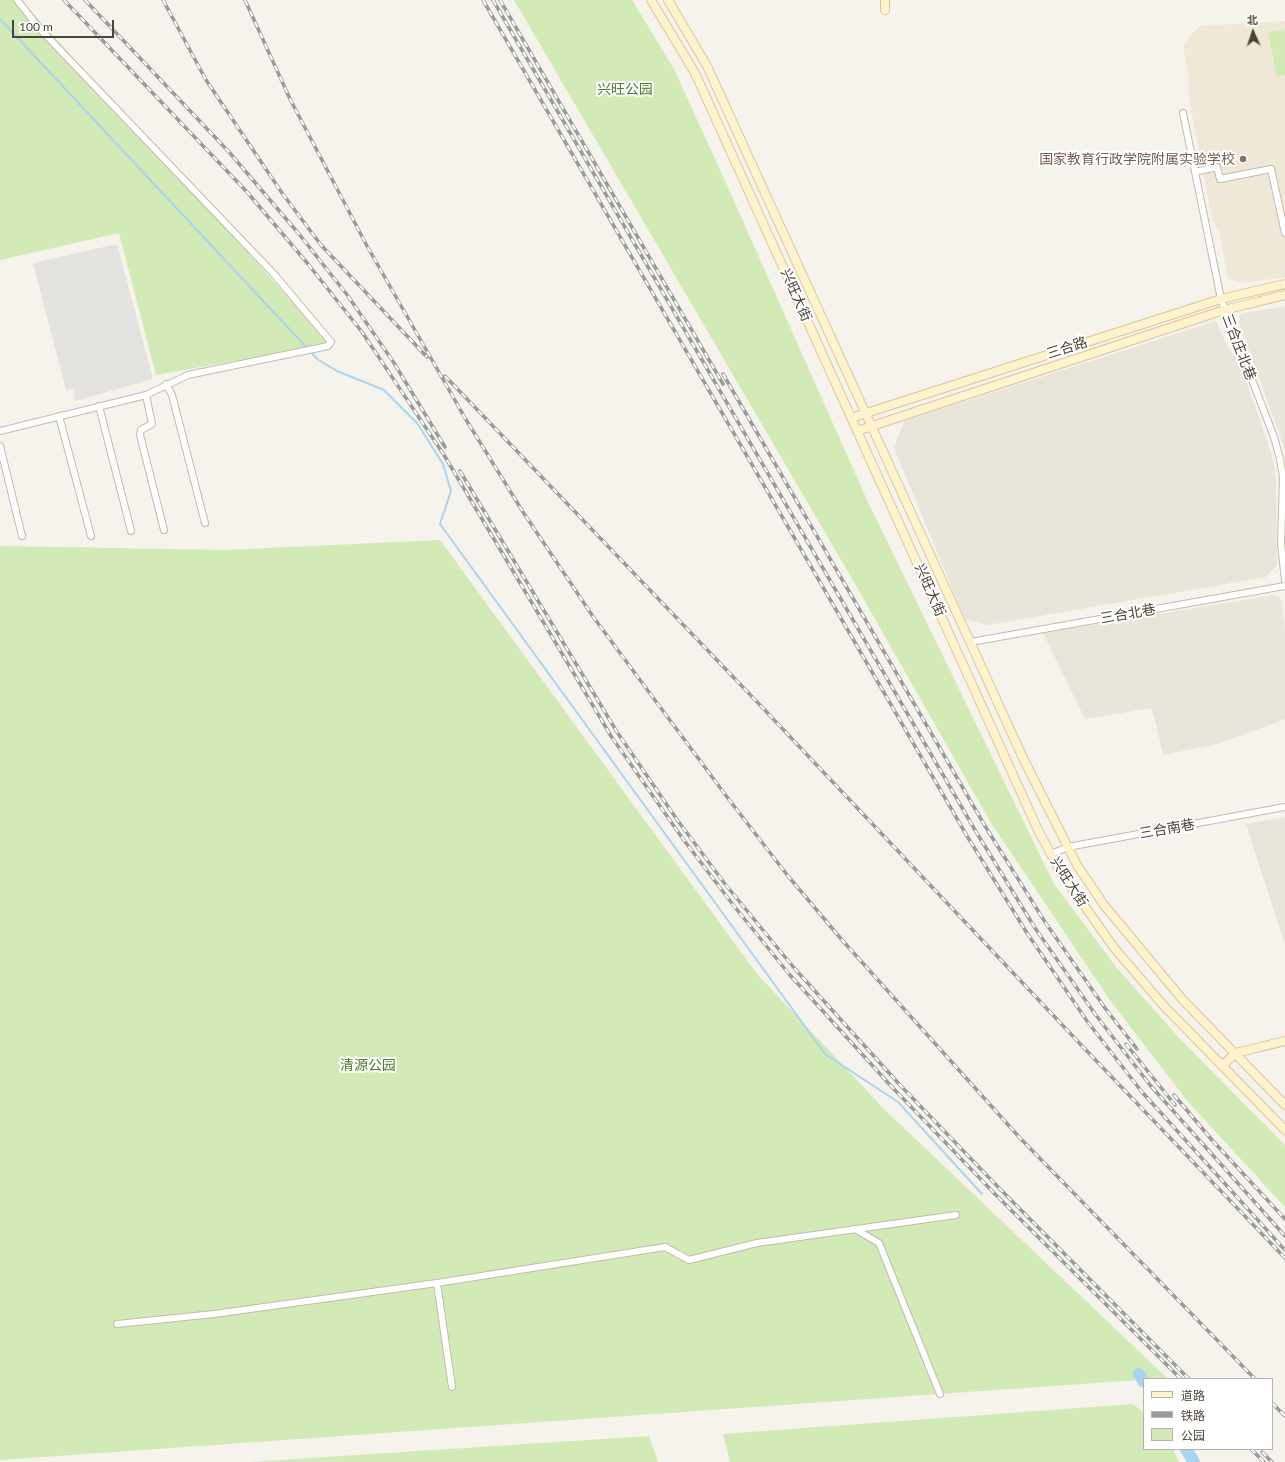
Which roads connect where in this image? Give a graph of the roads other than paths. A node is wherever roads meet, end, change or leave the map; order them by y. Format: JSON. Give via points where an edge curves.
{"nodes":[{"id":1,"x":16,"y":0,"type":"edge"},
{"id":2,"x":651,"y":0,"type":"edge"},
{"id":3,"x":668,"y":0,"type":"edge"},
{"id":4,"x":885,"y":0,"type":"edge"},
{"id":5,"x":886,"y":10,"type":"dead end"},
{"id":6,"x":1183,"y":112,"type":"dead end"},
{"id":7,"x":1195,"y":172,"type":"junction"},
{"id":8,"x":1285,"y":233,"type":"edge"},
{"id":9,"x":1285,"y":284,"type":"edge"},
{"id":10,"x":1285,"y":295,"type":"edge"},
{"id":11,"x":1221,"y":299,"type":"junction"},
{"id":12,"x":1224,"y":310,"type":"junction"},
{"id":13,"x":166,"y":384,"type":"junction"},
{"id":14,"x":146,"y":395,"type":"junction"},
{"id":15,"x":99,"y":406,"type":"junction"},
{"id":16,"x":866,"y":413,"type":"junction"},
{"id":17,"x":59,"y":416,"type":"junction"},
{"id":18,"x":851,"y":418,"type":"junction"},
{"id":19,"x":872,"y":425,"type":"junction"},
{"id":20,"x":0,"y":431,"type":"edge"},
{"id":21,"x":857,"y":431,"type":"junction"},
{"id":22,"x":0,"y":446,"type":"edge"},
{"id":23,"x":205,"y":523,"type":"dead end"},
{"id":24,"x":164,"y":530,"type":"dead end"},
{"id":25,"x":131,"y":531,"type":"dead end"},
{"id":26,"x":22,"y":536,"type":"dead end"},
{"id":27,"x":91,"y":536,"type":"dead end"},
{"id":28,"x":1285,"y":580,"type":"edge"},
{"id":29,"x":1285,"y":586,"type":"edge"},
{"id":30,"x":971,"y":642,"type":"junction"},
{"id":31,"x":1285,"y":807,"type":"edge"},
{"id":32,"x":1068,"y":847,"type":"junction"},
{"id":33,"x":1051,"y":854,"type":"junction"},
{"id":34,"x":1285,"y":1041,"type":"edge"},
{"id":35,"x":1236,"y":1053,"type":"junction"},
{"id":36,"x":1223,"y":1065,"type":"junction"},
{"id":37,"x":1285,"y":1105,"type":"edge"},
{"id":38,"x":1285,"y":1130,"type":"edge"},
{"id":39,"x":956,"y":1215,"type":"dead end"},
{"id":40,"x":855,"y":1229,"type":"junction"},
{"id":41,"x":437,"y":1283,"type":"junction"},
{"id":42,"x":117,"y":1324,"type":"dead end"},
{"id":43,"x":452,"y":1387,"type":"dead end"},
{"id":44,"x":940,"y":1394,"type":"dead end"}],
"edges":[{"from":1,"to":13,"type":"street","via":[[40,29],[272,273],[332,342],[328,346],[188,375]]},
{"from":2,"to":18,"type":"main road","name":"兴旺大街","via":[[694,73]]},
{"from":3,"to":16,"type":"main road","name":"兴旺大街","via":[[707,66]]},
{"from":4,"to":5,"type":"main road"},
{"from":6,"to":7,"type":"street","name":"三合庄北巷"},
{"from":7,"to":8,"type":"street","via":[[1217,167],[1220,179],[1271,169]]},
{"from":7,"to":11,"type":"street","name":"三合庄北巷"},
{"from":9,"to":11,"type":"main road","name":"三合路"},
{"from":10,"to":12,"type":"main road","name":"三合路"},
{"from":11,"to":12,"type":"street","name":"三合庄北巷"},
{"from":11,"to":16,"type":"main road","name":"三合路"},
{"from":12,"to":19,"type":"main road","name":"三合路"},
{"from":12,"to":28,"type":"street","name":"三合庄北巷","via":[[1274,437],[1280,459],[1283,477],[1282,544]]},
{"from":13,"to":14,"type":"street"},
{"from":13,"to":23,"type":"street","via":[[172,395]]},
{"from":14,"to":15,"type":"street"},
{"from":14,"to":24,"type":"street","via":[[152,424],[141,430],[140,435]]},
{"from":15,"to":17,"type":"street"},
{"from":15,"to":25,"type":"street"},
{"from":16,"to":18,"type":"main road","name":"三合路"},
{"from":16,"to":19,"type":"main road","name":"兴旺大街"},
{"from":17,"to":20,"type":"street"},
{"from":17,"to":27,"type":"street"},
{"from":18,"to":21,"type":"main road","name":"兴旺大街"},
{"from":19,"to":21,"type":"main road","name":"三合路"},
{"from":19,"to":30,"type":"main road","name":"兴旺大街"},
{"from":21,"to":33,"type":"main road","name":"兴旺大街"},
{"from":22,"to":26,"type":"street"},
{"from":29,"to":30,"type":"street","name":"三合北巷"},
{"from":30,"to":32,"type":"main road","name":"兴旺大街","via":[[1023,758]]},
{"from":31,"to":32,"type":"street","name":"三合南巷"},
{"from":32,"to":33,"type":"street","name":"三合南巷"},
{"from":32,"to":35,"type":"main road","name":"兴旺大街","via":[[1104,905],[1182,999]]},
{"from":33,"to":36,"type":"main road","name":"兴旺大街","via":[[1061,873],[1115,949],[1164,1006]]},
{"from":34,"to":35,"type":"main road"},
{"from":35,"to":36,"type":"main road"},
{"from":35,"to":37,"type":"main road","name":"兴旺大街"},
{"from":36,"to":38,"type":"main road","name":"兴旺大街"},
{"from":39,"to":40,"type":"street"},
{"from":40,"to":41,"type":"street","via":[[757,1242],[689,1260],[665,1247]]},
{"from":40,"to":44,"type":"street","via":[[879,1243]]},
{"from":41,"to":42,"type":"street","via":[[214,1314]]},
{"from":41,"to":43,"type":"street"}]}
